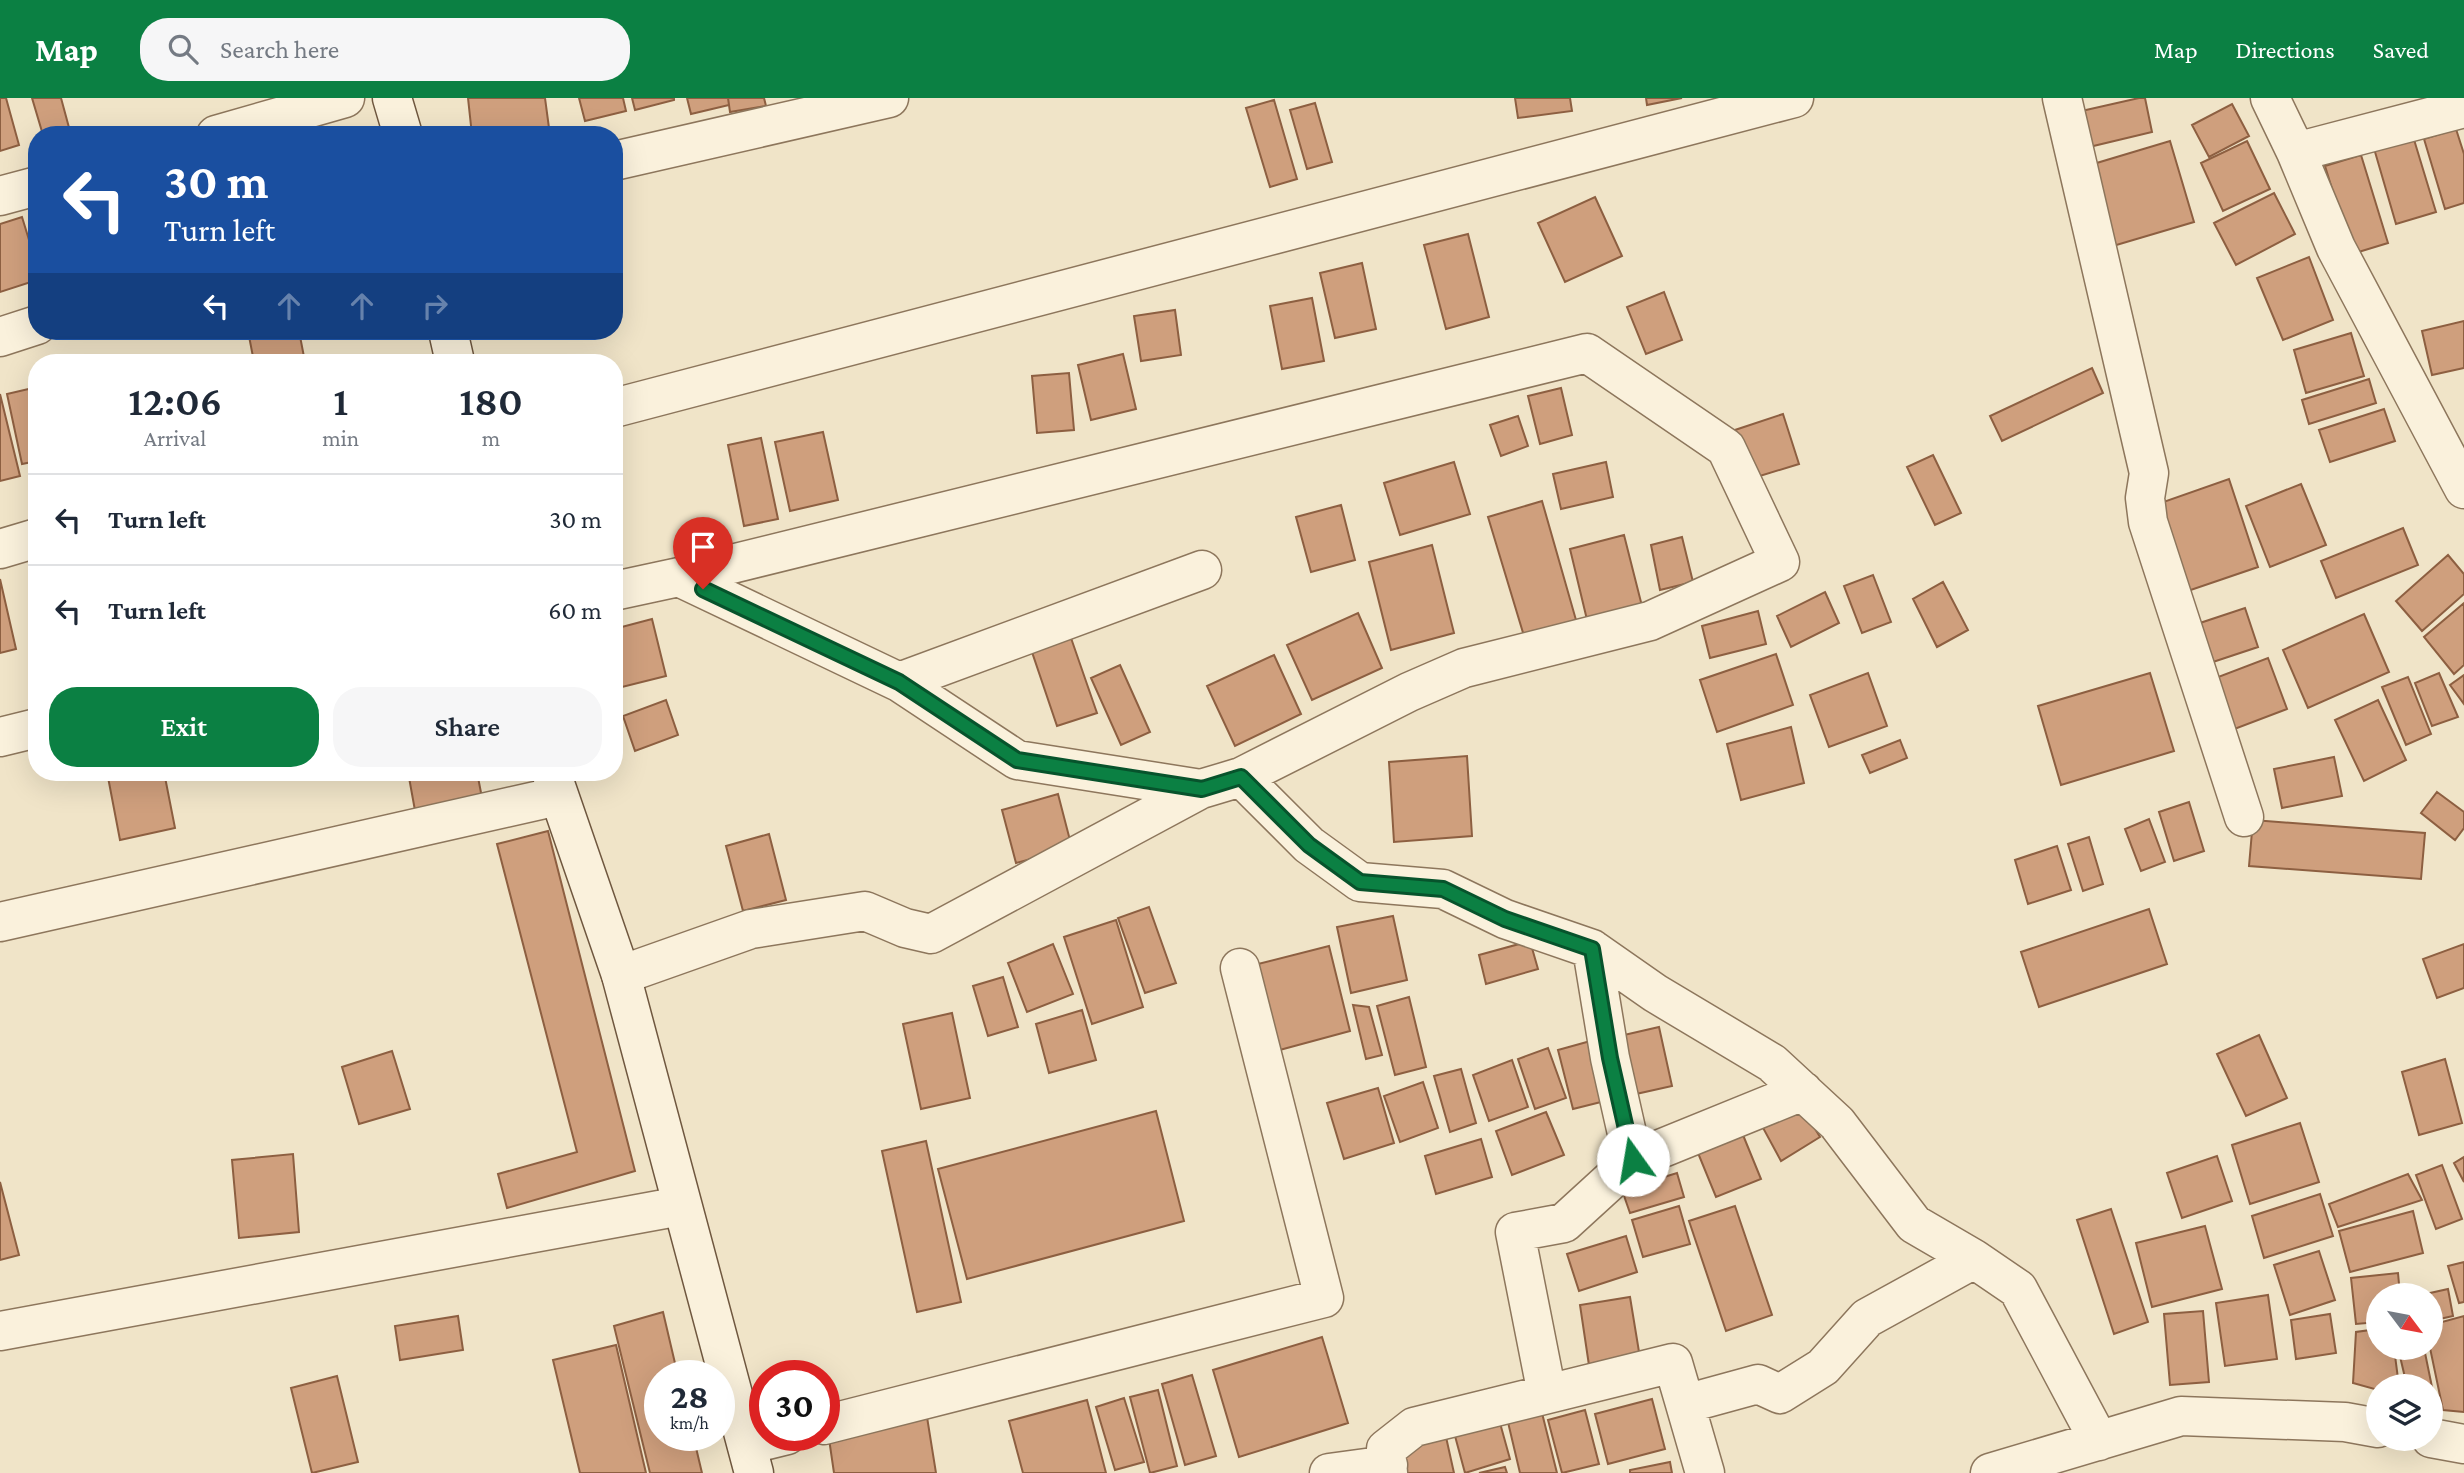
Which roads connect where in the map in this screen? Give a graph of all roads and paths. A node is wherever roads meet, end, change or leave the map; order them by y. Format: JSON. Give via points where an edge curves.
{"nodes":[{"id":1,"x":345,"y":98,"type":"edge"},
{"id":2,"x":391,"y":98,"type":"edge"},
{"id":3,"x":889,"y":98,"type":"edge"},
{"id":4,"x":1794,"y":98,"type":"edge"},
{"id":5,"x":2062,"y":98,"type":"edge"},
{"id":6,"x":2270,"y":98,"type":"edge"},
{"id":7,"x":2464,"y":108,"type":"edge"},
{"id":8,"x":247,"y":126,"type":"edge"},
{"id":9,"x":399,"y":126,"type":"edge"},
{"id":10,"x":2296,"y":152,"type":"junction"},
{"id":11,"x":623,"y":159,"type":"edge"},
{"id":12,"x":28,"y":188,"type":"edge"},
{"id":13,"x":0,"y":196,"type":"edge"},
{"id":14,"x":28,"y":328,"type":"edge"},
{"id":15,"x":0,"y":337,"type":"edge"},
{"id":16,"x":623,"y":406,"type":"edge"},
{"id":17,"x":2464,"y":488,"type":"edge"},
{"id":18,"x":28,"y":541,"type":"edge"},
{"id":19,"x":0,"y":549,"type":"edge"},
{"id":20,"x":1202,"y":570,"type":"dead end"},
{"id":21,"x":679,"y":577,"type":"junction"},
{"id":22,"x":623,"y":589,"type":"edge"},
{"id":23,"x":899,"y":682,"type":"junction"},
{"id":24,"x":28,"y":730,"type":"edge"},
{"id":25,"x":0,"y":737,"type":"edge"},
{"id":26,"x":1241,"y":777,"type":"junction"},
{"id":27,"x":554,"y":784,"type":"edge"},
{"id":28,"x":1202,"y":789,"type":"junction"},
{"id":29,"x":2244,"y":817,"type":"dead end"},
{"id":30,"x":0,"y":922,"type":"edge"},
{"id":31,"x":1592,"y":949,"type":"junction"},
{"id":32,"x":1240,"y":968,"type":"dead end"},
{"id":33,"x":621,"y":975,"type":"junction"},
{"id":34,"x":1803,"y":1091,"type":"junction"},
{"id":35,"x":1633,"y":1160,"type":"junction"},
{"id":36,"x":681,"y":1206,"type":"junction"},
{"id":37,"x":1974,"y":1259,"type":"junction"},
{"id":38,"x":0,"y":1331,"type":"edge"},
{"id":39,"x":1548,"y":1394,"type":"junction"},
{"id":40,"x":1685,"y":1404,"type":"junction"},
{"id":41,"x":840,"y":1421,"type":"edge"},
{"id":42,"x":2366,"y":1426,"type":"edge"},
{"id":43,"x":2443,"y":1440,"type":"edge"},
{"id":44,"x":2099,"y":1441,"type":"junction"},
{"id":45,"x":2464,"y":1444,"type":"edge"},
{"id":46,"x":751,"y":1459,"type":"edge"},
{"id":47,"x":1388,"y":1469,"type":"edge"},
{"id":48,"x":1329,"y":1473,"type":"edge"},
{"id":49,"x":1705,"y":1473,"type":"edge"},
{"id":50,"x":1990,"y":1473,"type":"edge"}],
"edges":[{"from":1,"to":8,"type":"street"},
{"from":2,"to":9,"type":"street"},
{"from":3,"to":11,"type":"street"},
{"from":4,"to":16,"type":"street"},
{"from":5,"to":29,"type":"street","via":[[2148,473],[2148,522]]},
{"from":6,"to":10,"type":"street"},
{"from":7,"to":10,"type":"street"},
{"from":10,"to":17,"type":"street","via":[[2336,248]]},
{"from":12,"to":13,"type":"street"},
{"from":14,"to":15,"type":"street"},
{"from":18,"to":19,"type":"street"},
{"from":20,"to":23,"type":"street"},
{"from":21,"to":22,"type":"street"},
{"from":21,"to":23,"type":"street"},
{"from":21,"to":26,"type":"street","via":[[1587,353],[1726,447],[1780,562],[1650,621],[1464,668]]},
{"from":23,"to":28,"type":"street","via":[[1017,760]]},
{"from":24,"to":25,"type":"street"},
{"from":26,"to":28,"type":"street"},
{"from":26,"to":31,"type":"street","via":[[1309,845],[1360,882],[1443,889],[1505,919]]},
{"from":27,"to":30,"type":"street"},
{"from":27,"to":33,"type":"street"},
{"from":28,"to":33,"type":"street","via":[[931,934],[865,911],[751,929]]},
{"from":31,"to":34,"type":"street","via":[[1654,993],[1772,1063]]},
{"from":31,"to":35,"type":"street"},
{"from":32,"to":41,"type":"street","via":[[1324,1298]]},
{"from":33,"to":36,"type":"street"},
{"from":34,"to":35,"type":"street"},
{"from":34,"to":37,"type":"street","via":[[1837,1123],[1914,1224]]},
{"from":35,"to":39,"type":"street","via":[[1564,1223],[1515,1232]]},
{"from":36,"to":38,"type":"street"},
{"from":36,"to":46,"type":"street"},
{"from":37,"to":40,"type":"street","via":[[1867,1318],[1823,1367],[1780,1394],[1758,1384]]},
{"from":37,"to":44,"type":"street","via":[[2018,1289]]},
{"from":39,"to":40,"type":"street","via":[[1673,1363]]},
{"from":39,"to":47,"type":"street","via":[[1414,1427],[1386,1450]]},
{"from":40,"to":49,"type":"street"},
{"from":42,"to":44,"type":"street","via":[[2181,1416]]},
{"from":43,"to":45,"type":"street"},
{"from":44,"to":50,"type":"street"},
{"from":47,"to":48,"type":"street"}]}
